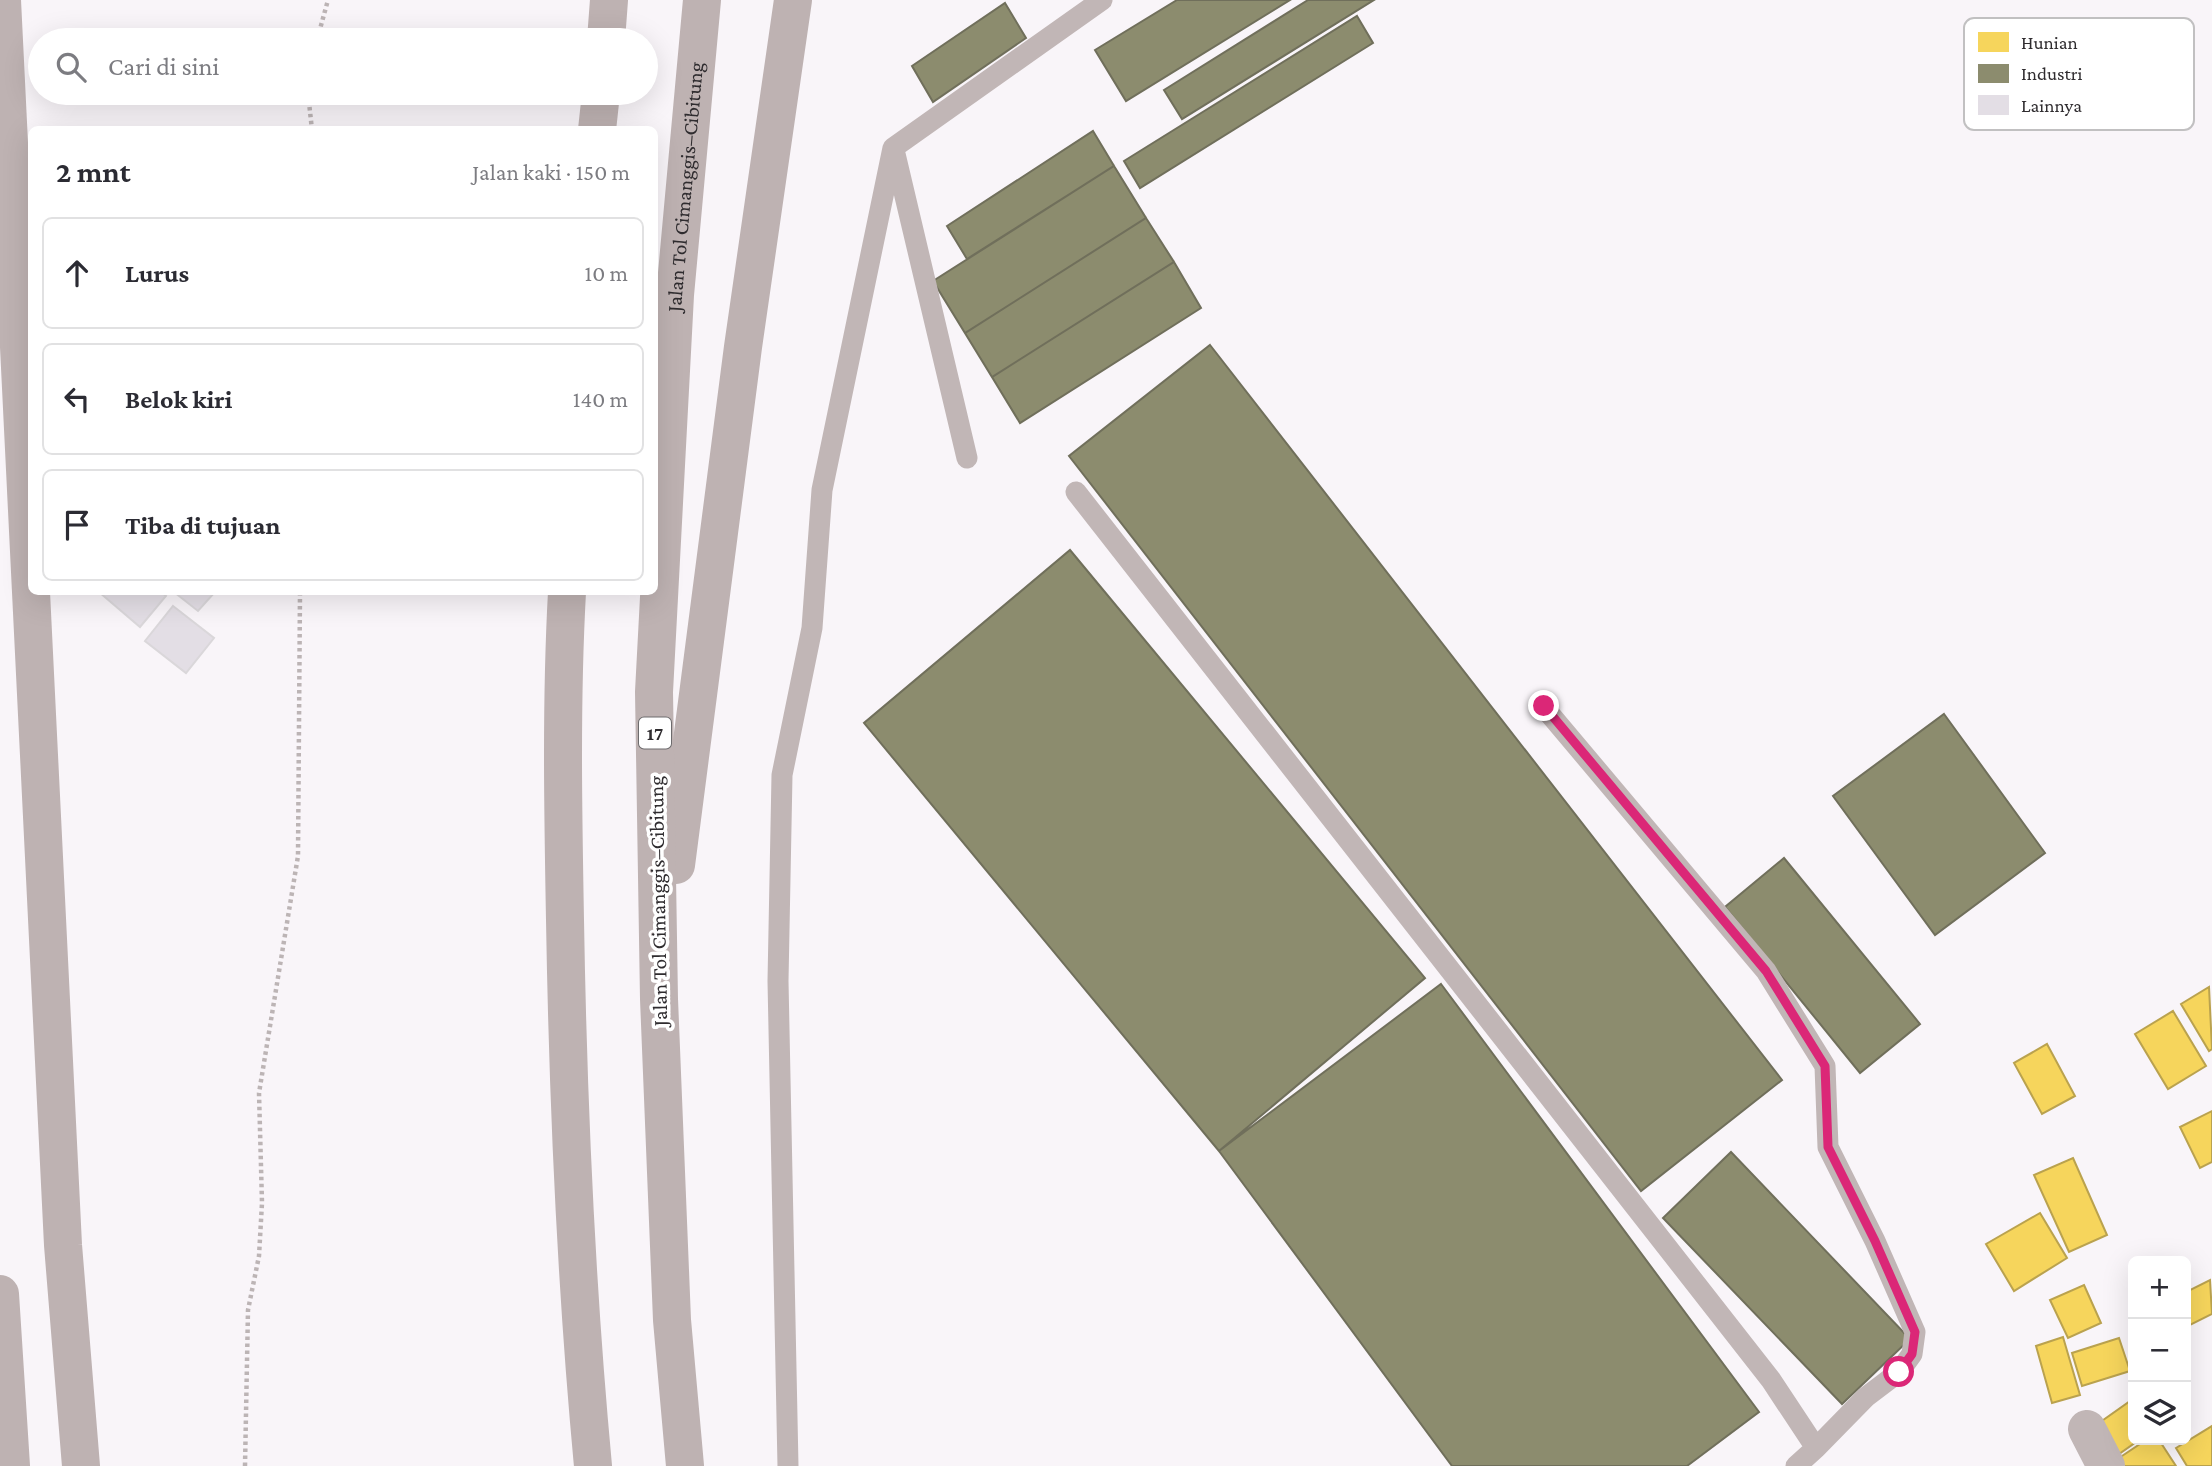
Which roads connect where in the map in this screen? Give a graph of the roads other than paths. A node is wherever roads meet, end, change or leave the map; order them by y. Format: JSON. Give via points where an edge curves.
{"nodes":[{"id":1,"x":2,"y":0,"type":"edge"},
{"id":2,"x":609,"y":0,"type":"edge"},
{"id":3,"x":702,"y":0,"type":"edge"},
{"id":4,"x":793,"y":0,"type":"edge"},
{"id":5,"x":1102,"y":0,"type":"edge"},
{"id":6,"x":607,"y":28,"type":"edge"},
{"id":7,"x":600,"y":105,"type":"edge"},
{"id":8,"x":597,"y":126,"type":"edge"},
{"id":9,"x":893,"y":148,"type":"junction"},
{"id":10,"x":967,"y":458,"type":"dead end"},
{"id":11,"x":1076,"y":492,"type":"dead end"},
{"id":12,"x":28,"y":522,"type":"edge"},
{"id":13,"x":32,"y":595,"type":"edge"},
{"id":14,"x":567,"y":595,"type":"edge"},
{"id":15,"x":1544,"y":706,"type":"dead end"},
{"id":16,"x":659,"y":999,"type":"junction"},
{"id":17,"x":0,"y":1294,"type":"edge"},
{"id":18,"x":2087,"y":1429,"type":"dead end"},
{"id":19,"x":1816,"y":1448,"type":"junction"},
{"id":20,"x":10,"y":1466,"type":"edge"},
{"id":21,"x":81,"y":1466,"type":"edge"},
{"id":22,"x":593,"y":1466,"type":"edge"},
{"id":23,"x":685,"y":1466,"type":"edge"},
{"id":24,"x":788,"y":1466,"type":"edge"},
{"id":25,"x":1796,"y":1466,"type":"edge"},
{"id":26,"x":2106,"y":1466,"type":"edge"}],
"edges":[{"from":1,"to":12,"type":"highway"},
{"from":2,"to":6,"type":"highway"},
{"from":3,"to":16,"type":"highway","name":"Jalan Tol Cimanggis–Cibitung","number":"17","via":[[675,295],[654,692]]},
{"from":4,"to":16,"type":"highway","via":[[743,346]]},
{"from":5,"to":9,"type":"lane"},
{"from":7,"to":8,"type":"highway"},
{"from":9,"to":10,"type":"lane"},
{"from":9,"to":24,"type":"lane","via":[[822,490],[812,628],[782,775],[778,981]]},
{"from":11,"to":19,"type":"lane","via":[[1771,1380]]},
{"from":13,"to":21,"type":"highway","via":[[64,1245]]},
{"from":14,"to":22,"type":"highway","via":[[561,691],[567,1003],[580,1327]]},
{"from":15,"to":19,"type":"lane","via":[[1766,971],[1825,1066],[1828,1147],[1915,1332],[1912,1354],[1899,1372],[1866,1396]]},
{"from":16,"to":23,"type":"highway","name":"Jalan Tol Cimanggis–Cibitung","number":"17","via":[[671,1320]]},
{"from":17,"to":20,"type":"highway"},
{"from":18,"to":26,"type":"street"},
{"from":19,"to":25,"type":"lane"}]}
